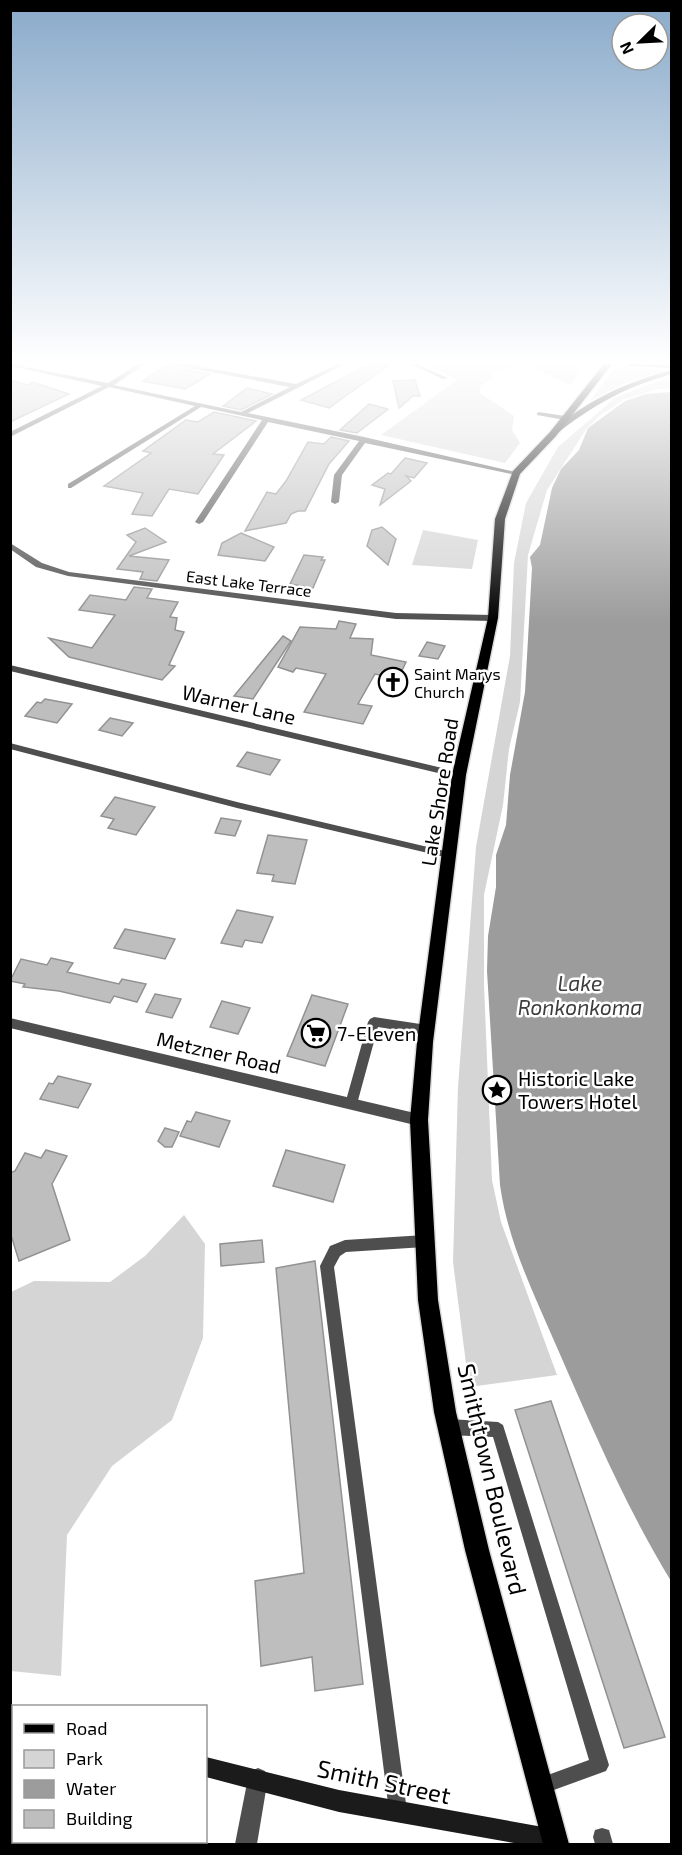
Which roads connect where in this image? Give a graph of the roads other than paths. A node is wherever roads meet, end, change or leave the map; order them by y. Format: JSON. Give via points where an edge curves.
{"nodes":[{"id":1,"x":128,"y":451,"type":"edge"},
{"id":2,"x":245,"y":451,"type":"edge"},
{"id":3,"x":356,"y":451,"type":"edge"},
{"id":4,"x":417,"y":451,"type":"edge"},
{"id":5,"x":537,"y":451,"type":"edge"},
{"id":6,"x":516,"y":472,"type":"junction"},
{"id":7,"x":71,"y":486,"type":"dead end"},
{"id":8,"x":335,"y":502,"type":"dead end"},
{"id":9,"x":199,"y":522,"type":"dead end"},
{"id":10,"x":10,"y":545,"type":"edge"},
{"id":11,"x":493,"y":618,"type":"junction"},
{"id":12,"x":10,"y":668,"type":"edge"},
{"id":13,"x":10,"y":746,"type":"edge"},
{"id":14,"x":459,"y":775,"type":"junction"},
{"id":15,"x":449,"y":855,"type":"junction"},
{"id":16,"x":10,"y":1023,"type":"edge"},
{"id":17,"x":427,"y":1030,"type":"junction"},
{"id":18,"x":351,"y":1104,"type":"junction"},
{"id":19,"x":419,"y":1119,"type":"junction"},
{"id":20,"x":425,"y":1241,"type":"junction"},
{"id":21,"x":449,"y":1427,"type":"junction"},
{"id":22,"x":207,"y":1767,"type":"edge"},
{"id":23,"x":258,"y":1778,"type":"junction"},
{"id":24,"x":540,"y":1787,"type":"junction"},
{"id":25,"x":398,"y":1812,"type":"junction"},
{"id":26,"x":555,"y":1842,"type":"edge"},
{"id":27,"x":246,"y":1845,"type":"edge"}],
"edges":[{"from":1,"to":7,"type":"street"},
{"from":2,"to":9,"type":"street"},
{"from":3,"to":8,"type":"street","via":[[338,475]]},
{"from":4,"to":6,"type":"street"},
{"from":5,"to":6,"type":"main road","name":"Lake Shore Road"},
{"from":6,"to":11,"type":"main road","name":"Lake Shore Road","via":[[500,519]]},
{"from":10,"to":11,"type":"street","name":"East Lake Terrace","via":[[39,565],[68,574],[396,616]]},
{"from":11,"to":14,"type":"main road","name":"Lake Shore Road"},
{"from":12,"to":14,"type":"street","name":"Warner Lane"},
{"from":13,"to":15,"type":"lane"},
{"from":14,"to":15,"type":"main road","name":"Lake Shore Road"},
{"from":15,"to":17,"type":"main road","name":"Lake Shore Road"},
{"from":16,"to":18,"type":"street","name":"Metzner Road"},
{"from":17,"to":18,"type":"lane","via":[[374,1022]]},
{"from":17,"to":19,"type":"main road","name":"Lake Shore Road"},
{"from":18,"to":19,"type":"street","name":"Metzner Road"},
{"from":19,"to":20,"type":"main road","name":"Smithtown Boulevard"},
{"from":20,"to":21,"type":"main road","name":"Smithtown Boulevard","via":[[428,1300]]},
{"from":20,"to":25,"type":"lane","via":[[345,1246],[335,1251],[327,1266]]},
{"from":21,"to":24,"type":"main road","name":"Smithtown Boulevard"},
{"from":21,"to":24,"type":"lane","via":[[498,1430],[600,1765]]},
{"from":22,"to":23,"type":"main road","name":"Smith Street"},
{"from":23,"to":25,"type":"main road","name":"Smith Street","via":[[339,1801]]},
{"from":23,"to":27,"type":"street"},
{"from":24,"to":26,"type":"main road","name":"Smithtown Boulevard"},
{"from":25,"to":26,"type":"main road","name":"Smith Street"}]}
